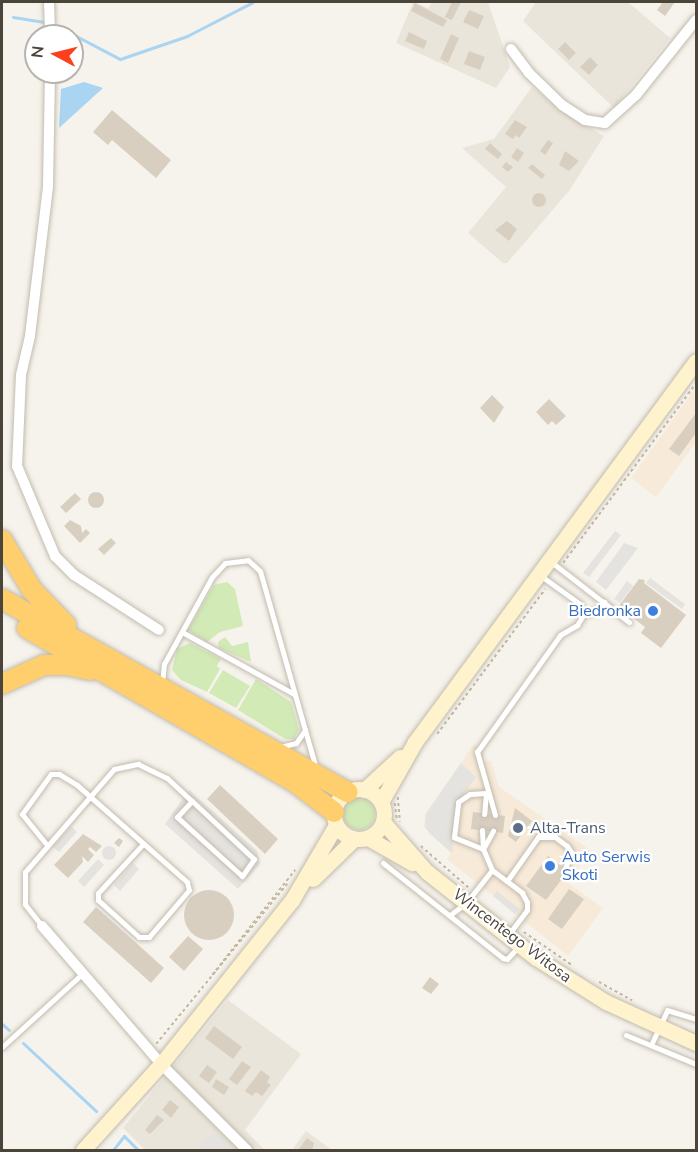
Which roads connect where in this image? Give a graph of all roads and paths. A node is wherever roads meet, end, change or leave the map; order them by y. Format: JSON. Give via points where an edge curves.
{"nodes":[{"id":1,"x":49,"y":2,"type":"edge"},
{"id":2,"x":696,"y":20,"type":"edge"},
{"id":3,"x":50,"y":24,"type":"edge"},
{"id":4,"x":511,"y":49,"type":"dead end"},
{"id":5,"x":50,"y":84,"type":"edge"},
{"id":6,"x":696,"y":361,"type":"edge"},
{"id":7,"x":696,"y":383,"type":"edge"},
{"id":8,"x":2,"y":540,"type":"edge"},
{"id":9,"x":555,"y":565,"type":"junction"},
{"id":10,"x":544,"y":578,"type":"junction"},
{"id":11,"x":2,"y":599,"type":"edge"},
{"id":12,"x":604,"y":602,"type":"junction"},
{"id":13,"x":2,"y":613,"type":"edge"},
{"id":14,"x":584,"y":614,"type":"junction"},
{"id":15,"x":628,"y":622,"type":"dead end"},
{"id":16,"x":159,"y":630,"type":"dead end"},
{"id":17,"x":182,"y":632,"type":"junction"},
{"id":18,"x":100,"y":652,"type":"junction"},
{"id":19,"x":2,"y":684,"type":"edge"},
{"id":20,"x":126,"y":684,"type":"junction"},
{"id":21,"x":161,"y":688,"type":"junction"},
{"id":22,"x":473,"y":688,"type":"dead end"},
{"id":23,"x":294,"y":694,"type":"junction"},
{"id":24,"x":305,"y":730,"type":"junction"},
{"id":25,"x":415,"y":742,"type":"junction"},
{"id":26,"x":265,"y":746,"type":"junction"},
{"id":27,"x":319,"y":778,"type":"junction"},
{"id":28,"x":356,"y":791,"type":"junction"},
{"id":29,"x":486,"y":793,"type":"junction"},
{"id":30,"x":90,"y":796,"type":"junction"},
{"id":31,"x":192,"y":801,"type":"junction"},
{"id":32,"x":381,"y":802,"type":"junction"},
{"id":33,"x":484,"y":814,"type":"dead end"},
{"id":34,"x":495,"y":815,"type":"dead end"},
{"id":35,"x":335,"y":819,"type":"junction"},
{"id":36,"x":383,"y":822,"type":"junction"},
{"id":37,"x":482,"y":830,"type":"dead end"},
{"id":38,"x":493,"y":831,"type":"dead end"},
{"id":39,"x":361,"y":838,"type":"junction"},
{"id":40,"x":143,"y":844,"type":"junction"},
{"id":41,"x":47,"y":845,"type":"junction"},
{"id":42,"x":483,"y":849,"type":"junction"},
{"id":43,"x":302,"y":863,"type":"dead end"},
{"id":44,"x":383,"y":863,"type":"dead end"},
{"id":45,"x":566,"y":866,"type":"dead end"},
{"id":46,"x":492,"y":870,"type":"junction"},
{"id":47,"x":428,"y":872,"type":"junction"},
{"id":48,"x":507,"y":881,"type":"junction"},
{"id":49,"x":292,"y":900,"type":"junction"},
{"id":50,"x":466,"y":903,"type":"junction"},
{"id":51,"x":450,"y":915,"type":"junction"},
{"id":52,"x":42,"y":926,"type":"joint"},
{"id":53,"x":513,"y":941,"type":"junction"},
{"id":54,"x":83,"y":973,"type":"junction"},
{"id":55,"x":696,"y":1019,"type":"edge"},
{"id":56,"x":659,"y":1027,"type":"junction"},
{"id":57,"x":626,"y":1035,"type":"dead end"},
{"id":58,"x":696,"y":1042,"type":"edge"},
{"id":59,"x":152,"y":1045,"type":"dead end"},
{"id":60,"x":651,"y":1045,"type":"junction"},
{"id":61,"x":2,"y":1047,"type":"edge"},
{"id":62,"x":161,"y":1064,"type":"junction"},
{"id":63,"x":696,"y":1064,"type":"edge"},
{"id":64,"x":83,"y":1150,"type":"edge"},
{"id":65,"x":247,"y":1150,"type":"edge"}],
"edges":[{"from":1,"to":3,"type":"street"},
{"from":2,"to":4,"type":"street","via":[[636,95],[605,123],[585,120],[562,105]]},
{"from":5,"to":16,"type":"street","via":[[48,187],[30,336],[21,375],[17,466],[48,541],[65,568]]},
{"from":6,"to":9,"type":"street"},
{"from":7,"to":9,"type":"path"},
{"from":8,"to":18,"type":"highway","via":[[43,604]]},
{"from":9,"to":10,"type":"street"},
{"from":9,"to":12,"type":"lane"},
{"from":10,"to":14,"type":"lane","via":[[580,604]]},
{"from":10,"to":22,"type":"path"},
{"from":10,"to":25,"type":"street"},
{"from":11,"to":18,"type":"highway"},
{"from":12,"to":14,"type":"lane","via":[[599,609]]},
{"from":12,"to":15,"type":"lane"},
{"from":13,"to":20,"type":"highway"},
{"from":14,"to":29,"type":"lane","via":[[577,625],[560,635],[477,752]]},
{"from":17,"to":21,"type":"lane","via":[[164,664]]},
{"from":17,"to":23,"type":"lane"},
{"from":17,"to":23,"type":"lane","via":[[212,577],[225,563],[240,558],[257,564]]},
{"from":18,"to":21,"type":"highway"},
{"from":19,"to":20,"type":"highway","via":[[24,671],[57,664],[89,670]]},
{"from":20,"to":35,"type":"highway","via":[[295,782]]},
{"from":21,"to":26,"type":"highway"},
{"from":23,"to":24,"type":"lane"},
{"from":24,"to":26,"type":"lane","via":[[296,743]]},
{"from":24,"to":27,"type":"lane"},
{"from":25,"to":28,"type":"street"},
{"from":25,"to":32,"type":"street"},
{"from":26,"to":27,"type":"highway"},
{"from":27,"to":28,"type":"highway"},
{"from":28,"to":32,"type":"street"},
{"from":28,"to":35,"type":"street","via":[[339,800]]},
{"from":29,"to":33,"type":"lane"},
{"from":29,"to":34,"type":"lane"},
{"from":29,"to":42,"type":"lane","via":[[470,794],[458,802],[454,837]]},
{"from":30,"to":31,"type":"lane","via":[[114,769],[138,764],[156,770]]},
{"from":30,"to":40,"type":"lane"},
{"from":30,"to":41,"type":"lane"},
{"from":30,"to":41,"type":"lane","via":[[68,778],[51,774],[22,814]]},
{"from":31,"to":31,"type":"lane","via":[[254,859],[243,876],[177,817]]},
{"from":32,"to":36,"type":"street"},
{"from":35,"to":39,"type":"street"},
{"from":35,"to":49,"type":"street"},
{"from":36,"to":39,"type":"street"},
{"from":36,"to":47,"type":"street","name":"Wincentego Witosa"},
{"from":37,"to":42,"type":"lane"},
{"from":38,"to":42,"type":"lane"},
{"from":39,"to":47,"type":"street","name":"Wincentego Witosa"},
{"from":39,"to":49,"type":"street"},
{"from":40,"to":40,"type":"lane","via":[[187,882],[189,890],[148,937],[139,937],[98,900],[98,893]]},
{"from":41,"to":52,"type":"lane","via":[[25,872],[22,886],[25,904]]},
{"from":42,"to":46,"type":"lane"},
{"from":43,"to":59,"type":"path","via":[[229,957],[225,954]]},
{"from":44,"to":51,"type":"lane"},
{"from":45,"to":48,"type":"lane","via":[[571,852],[567,846],[546,835],[538,837]]},
{"from":46,"to":48,"type":"lane"},
{"from":46,"to":50,"type":"lane"},
{"from":47,"to":50,"type":"street","name":"Wincentego Witosa"},
{"from":48,"to":53,"type":"lane","via":[[527,902]]},
{"from":49,"to":62,"type":"street"},
{"from":50,"to":51,"type":"lane"},
{"from":50,"to":53,"type":"street","name":"Wincentego Witosa"},
{"from":51,"to":53,"type":"lane","via":[[503,958],[507,959]]},
{"from":52,"to":54,"type":"street"},
{"from":53,"to":56,"type":"street","name":"Wincentego Witosa","via":[[579,986]]},
{"from":54,"to":61,"type":"lane"},
{"from":54,"to":62,"type":"street"},
{"from":55,"to":56,"type":"lane","via":[[667,1010]]},
{"from":56,"to":58,"type":"street","name":"Wincentego Witosa"},
{"from":56,"to":60,"type":"lane"},
{"from":57,"to":60,"type":"lane"},
{"from":60,"to":63,"type":"lane"},
{"from":62,"to":64,"type":"street"},
{"from":62,"to":65,"type":"street"}]}
